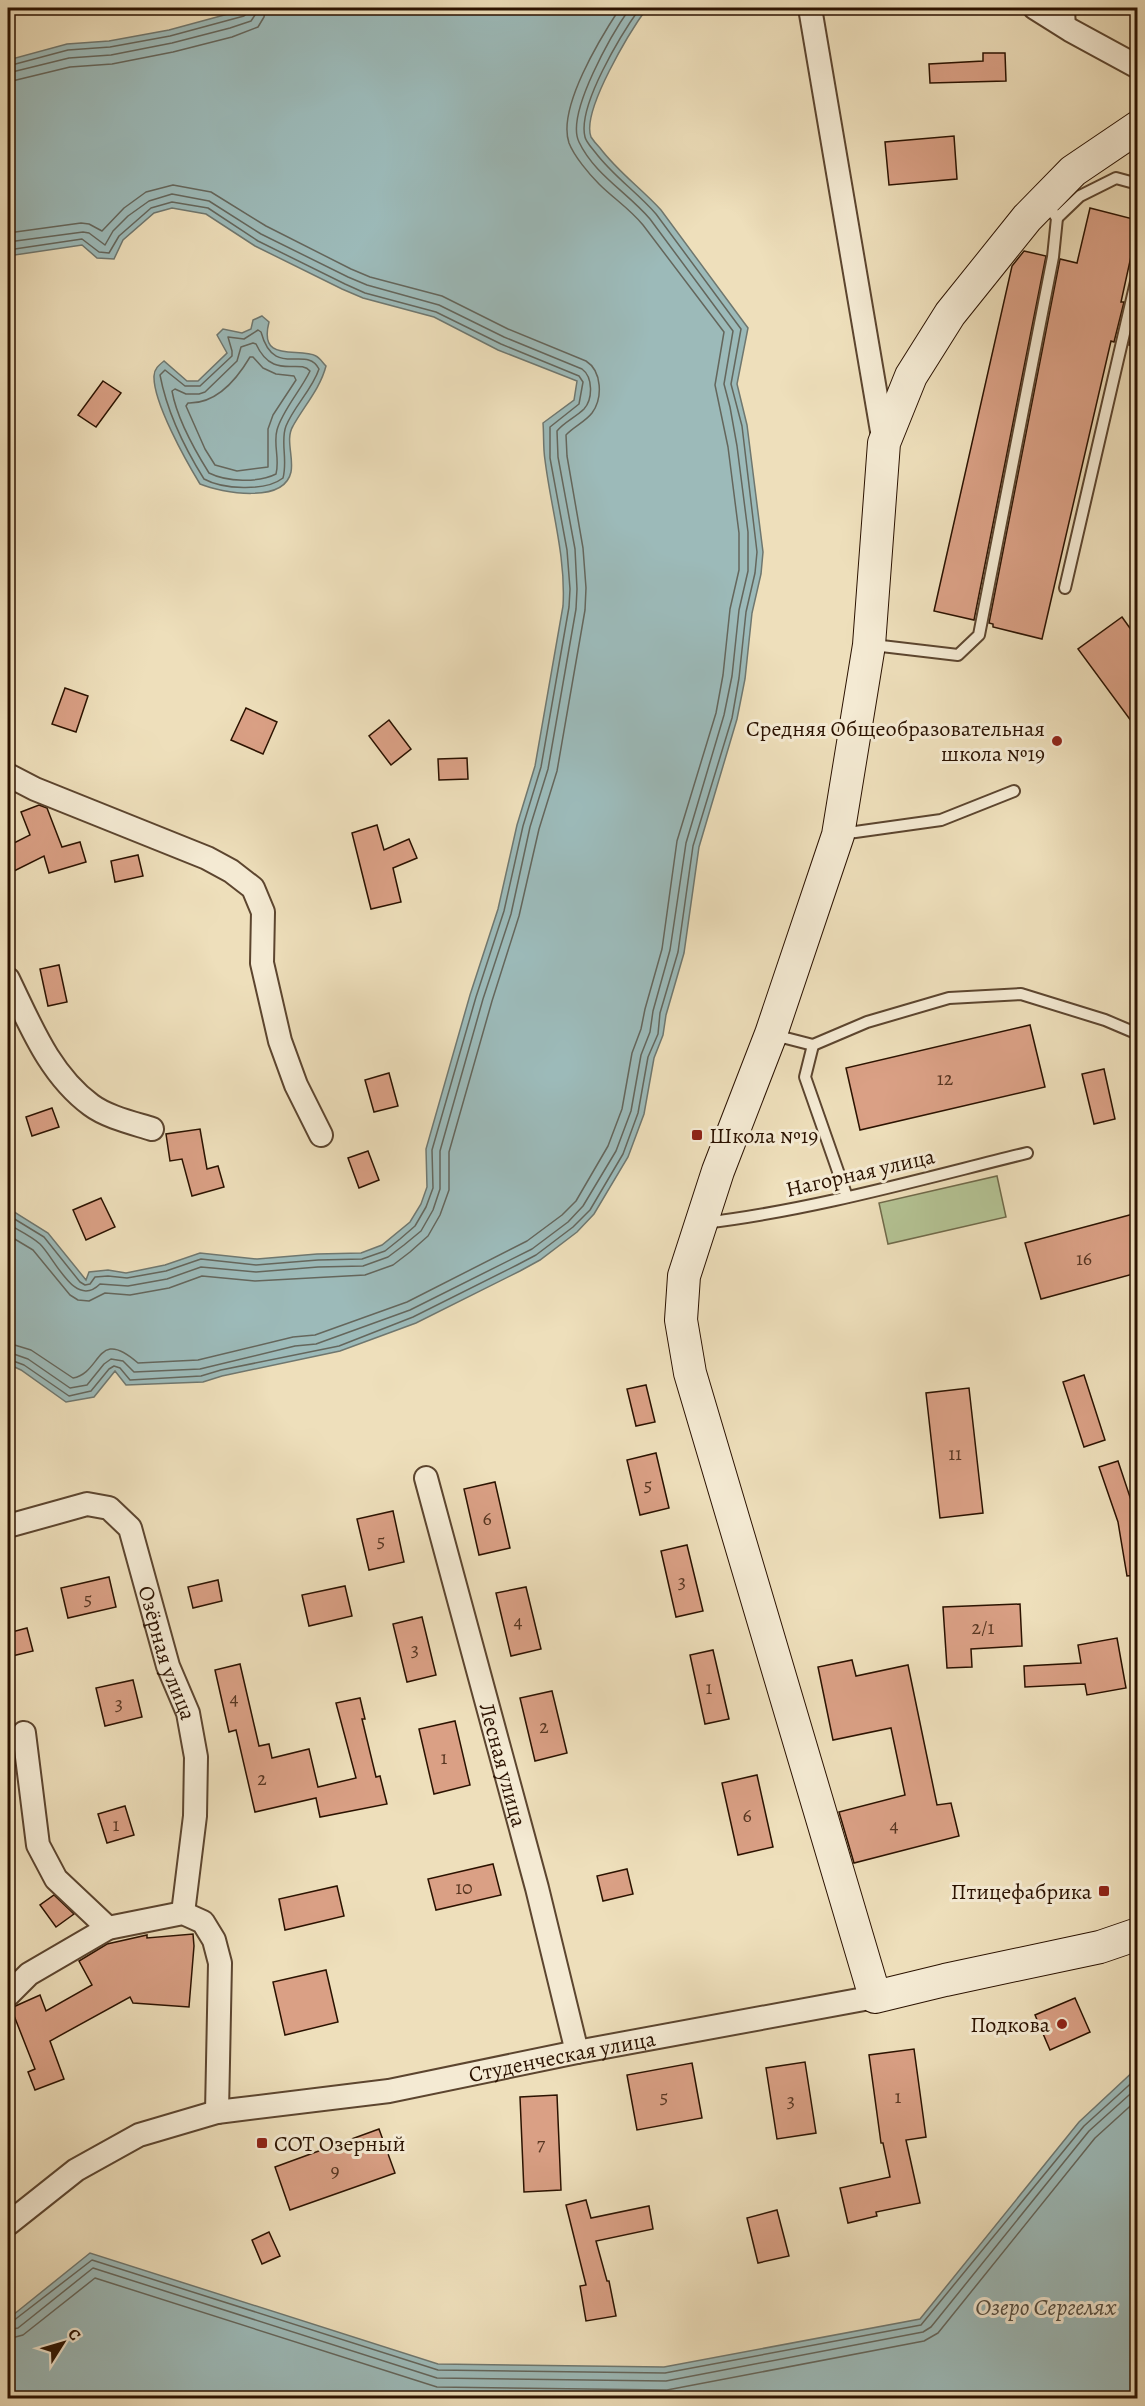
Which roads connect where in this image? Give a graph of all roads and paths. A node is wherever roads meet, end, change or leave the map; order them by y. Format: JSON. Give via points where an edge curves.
{"nodes":[{"id":1,"x":810,"y":8,"type":"edge"},
{"id":2,"x":1035,"y":8,"type":"edge"},
{"id":3,"x":1069,"y":19,"type":"edge"},
{"id":4,"x":1137,"y":67,"type":"edge"},
{"id":5,"x":1137,"y":127,"type":"edge"},
{"id":6,"x":1137,"y":140,"type":"edge"},
{"id":7,"x":1137,"y":184,"type":"edge"},
{"id":8,"x":1051,"y":209,"type":"junction"},
{"id":9,"x":1137,"y":273,"type":"edge"},
{"id":10,"x":884,"y":443,"type":"junction"},
{"id":11,"x":1065,"y":588,"type":"dead end"},
{"id":12,"x":869,"y":645,"type":"junction"},
{"id":13,"x":8,"y":775,"type":"edge"},
{"id":14,"x":1014,"y":791,"type":"dead end"},
{"id":15,"x":838,"y":835,"type":"junction"},
{"id":16,"x":8,"y":979,"type":"edge"},
{"id":17,"x":771,"y":1034,"type":"junction"},
{"id":18,"x":1137,"y":1034,"type":"edge"},
{"id":19,"x":813,"y":1045,"type":"junction"},
{"id":20,"x":152,"y":1129,"type":"dead end"},
{"id":21,"x":321,"y":1135,"type":"dead end"},
{"id":22,"x":1028,"y":1153,"type":"dead end"},
{"id":23,"x":847,"y":1197,"type":"junction"},
{"id":24,"x":701,"y":1223,"type":"junction"},
{"id":25,"x":426,"y":1478,"type":"dead end"},
{"id":26,"x":8,"y":1526,"type":"edge"},
{"id":27,"x":24,"y":1733,"type":"dead end"},
{"id":28,"x":183,"y":1913,"type":"junction"},
{"id":29,"x":108,"y":1928,"type":"junction"},
{"id":30,"x":1137,"y":1934,"type":"edge"},
{"id":31,"x":8,"y":1995,"type":"edge"},
{"id":32,"x":875,"y":1997,"type":"junction"},
{"id":33,"x":577,"y":2052,"type":"junction"},
{"id":34,"x":217,"y":2112,"type":"junction"},
{"id":35,"x":8,"y":2224,"type":"edge"}],
"edges":[{"from":1,"to":10,"type":"street"},
{"from":2,"to":3,"type":"street"},
{"from":3,"to":4,"type":"street"},
{"from":5,"to":6,"type":"lane"},
{"from":5,"to":8,"type":"street","via":[[1073,171]]},
{"from":7,"to":8,"type":"lane","via":[[1116,178]]},
{"from":8,"to":10,"type":"street","via":[[1027,218],[950,314],[911,376]]},
{"from":8,"to":12,"type":"lane","via":[[1053,257],[979,635],[958,655]]},
{"from":9,"to":11,"type":"lane"},
{"from":10,"to":12,"type":"street"},
{"from":12,"to":15,"type":"street"},
{"from":13,"to":21,"type":"street","via":[[207,858],[253,888],[263,912],[262,963],[280,1041]]},
{"from":14,"to":15,"type":"lane","via":[[941,820]]},
{"from":15,"to":17,"type":"street"},
{"from":16,"to":20,"type":"street","via":[[42,1050],[68,1084],[93,1106]]},
{"from":17,"to":19,"type":"lane"},
{"from":17,"to":24,"type":"street"},
{"from":18,"to":19,"type":"lane","via":[[1021,994],[950,998],[867,1022]]},
{"from":19,"to":23,"type":"lane","via":[[805,1077]]},
{"from":22,"to":23,"type":"lane","name":"Нагорная улица"},
{"from":23,"to":24,"type":"lane","name":"Нагорная улица"},
{"from":24,"to":32,"type":"street","via":[[684,1276],[681,1320],[690,1373]]},
{"from":25,"to":33,"type":"street","name":"Лесная улица","via":[[537,1888]]},
{"from":26,"to":28,"type":"street","name":"Озёрная улица","via":[[87,1504],[109,1508],[130,1528],[168,1666],[188,1713],[196,1757],[195,1816]]},
{"from":27,"to":29,"type":"street","via":[[38,1845],[56,1879]]},
{"from":28,"to":29,"type":"street"},
{"from":28,"to":34,"type":"street","via":[[204,1922],[220,1963]]},
{"from":29,"to":31,"type":"street","via":[[29,1974]]},
{"from":30,"to":32,"type":"street","name":"Студенческая улица","via":[[1100,1947]]},
{"from":32,"to":33,"type":"street","name":"Студенческая улица"},
{"from":33,"to":34,"type":"street","name":"Студенческая улица","via":[[388,2091]]},
{"from":34,"to":35,"type":"street","name":"Студенческая улица","via":[[139,2135],[76,2170]]}]}
